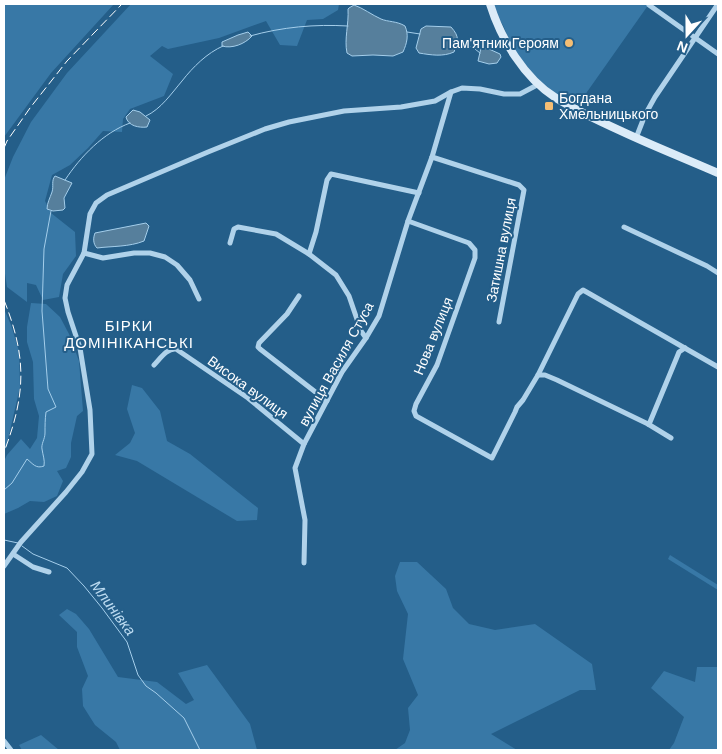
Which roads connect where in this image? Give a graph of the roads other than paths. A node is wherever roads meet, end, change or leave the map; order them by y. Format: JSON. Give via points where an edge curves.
{"nodes":[{"id":1,"x":490,"y":4,"type":"edge"},
{"id":2,"x":718,"y":4,"type":"edge"},
{"id":3,"x":649,"y":5,"type":"edge"},
{"id":4,"x":696,"y":38,"type":"junction"},
{"id":5,"x":718,"y":54,"type":"edge"},
{"id":6,"x":539,"y":84,"type":"junction"},
{"id":7,"x":451,"y":92,"type":"junction"},
{"id":8,"x":636,"y":138,"type":"junction"},
{"id":9,"x":432,"y":157,"type":"junction"},
{"id":10,"x":718,"y":173,"type":"edge"},
{"id":11,"x":419,"y":193,"type":"junction"},
{"id":12,"x":408,"y":221,"type":"junction"},
{"id":13,"x":624,"y":227,"type":"dead end"},
{"id":14,"x":230,"y":243,"type":"dead end"},
{"id":15,"x":84,"y":253,"type":"junction"},
{"id":16,"x":309,"y":254,"type":"junction"},
{"id":17,"x":718,"y":273,"type":"edge"},
{"id":18,"x":299,"y":296,"type":"dead end"},
{"id":19,"x":199,"y":299,"type":"dead end"},
{"id":20,"x":499,"y":322,"type":"dead end"},
{"id":21,"x":366,"y":338,"type":"junction"},
{"id":22,"x":685,"y":348,"type":"junction"},
{"id":23,"x":154,"y":365,"type":"dead end"},
{"id":24,"x":718,"y":367,"type":"edge"},
{"id":25,"x":538,"y":375,"type":"junction"},
{"id":26,"x":327,"y":401,"type":"junction"},
{"id":27,"x":648,"y":424,"type":"junction"},
{"id":28,"x":671,"y":438,"type":"dead end"},
{"id":29,"x":304,"y":444,"type":"junction"},
{"id":30,"x":13,"y":554,"type":"junction"},
{"id":31,"x":304,"y":563,"type":"dead end"},
{"id":32,"x":4,"y":566,"type":"edge"},
{"id":33,"x":49,"y":572,"type":"dead end"},
{"id":34,"x":4,"y":741,"type":"edge"},
{"id":35,"x":11,"y":750,"type":"edge"}],
"edges":[{"from":1,"to":6,"type":"main road","via":[[513,54]]},
{"from":2,"to":4,"type":"street"},
{"from":3,"to":4,"type":"street"},
{"from":4,"to":5,"type":"street"},
{"from":4,"to":8,"type":"street","via":[[645,115]]},
{"from":6,"to":7,"type":"street","via":[[520,94],[462,88]]},
{"from":6,"to":8,"type":"main road","via":[[583,113]]},
{"from":7,"to":9,"type":"street","name":"вулиця Василя Стуса"},
{"from":7,"to":15,"type":"street","via":[[435,101],[344,111],[264,129],[107,196],[96,204],[90,214]]},
{"from":8,"to":10,"type":"main road"},
{"from":9,"to":11,"type":"street","name":"вулиця Василя Стуса"},
{"from":9,"to":20,"type":"street","name":"Затишна вулиця","via":[[519,185],[524,190]]},
{"from":11,"to":12,"type":"street","name":"вулиця Василя Стуса"},
{"from":11,"to":16,"type":"street","via":[[331,174]]},
{"from":12,"to":21,"type":"street","name":"вулиця Василя Стуса","via":[[379,316]]},
{"from":12,"to":25,"type":"street","name":"Нова вулиця","via":[[469,243],[475,250],[475,258],[437,365],[416,404],[416,416],[492,458],[517,407]]},
{"from":13,"to":17,"type":"street"},
{"from":14,"to":16,"type":"street","via":[[234,229],[238,227],[276,234]]},
{"from":15,"to":19,"type":"street","via":[[103,258],[134,253],[164,257],[177,265],[190,280]]},
{"from":15,"to":30,"type":"street","via":[[67,285],[65,298],[80,348],[90,410],[92,454],[77,479]]},
{"from":16,"to":21,"type":"street","via":[[336,275],[349,296]]},
{"from":18,"to":26,"type":"street","via":[[258,347]]},
{"from":21,"to":26,"type":"street","name":"вулиця Василя Стуса","via":[[342,372]]},
{"from":22,"to":24,"type":"street"},
{"from":22,"to":25,"type":"street","via":[[583,290],[578,294]]},
{"from":22,"to":27,"type":"street","via":[[677,357]]},
{"from":23,"to":29,"type":"street","name":"Висока вулиця","via":[[169,350],[176,349],[248,398]]},
{"from":25,"to":27,"type":"street","via":[[558,380]]},
{"from":26,"to":29,"type":"street","name":"вулиця Василя Стуса"},
{"from":27,"to":28,"type":"street"},
{"from":29,"to":31,"type":"street","name":"вулиця Василя Стуса","via":[[295,468],[305,520]]},
{"from":30,"to":32,"type":"street"},
{"from":30,"to":33,"type":"street","via":[[33,567]]},
{"from":34,"to":35,"type":"street"}]}
